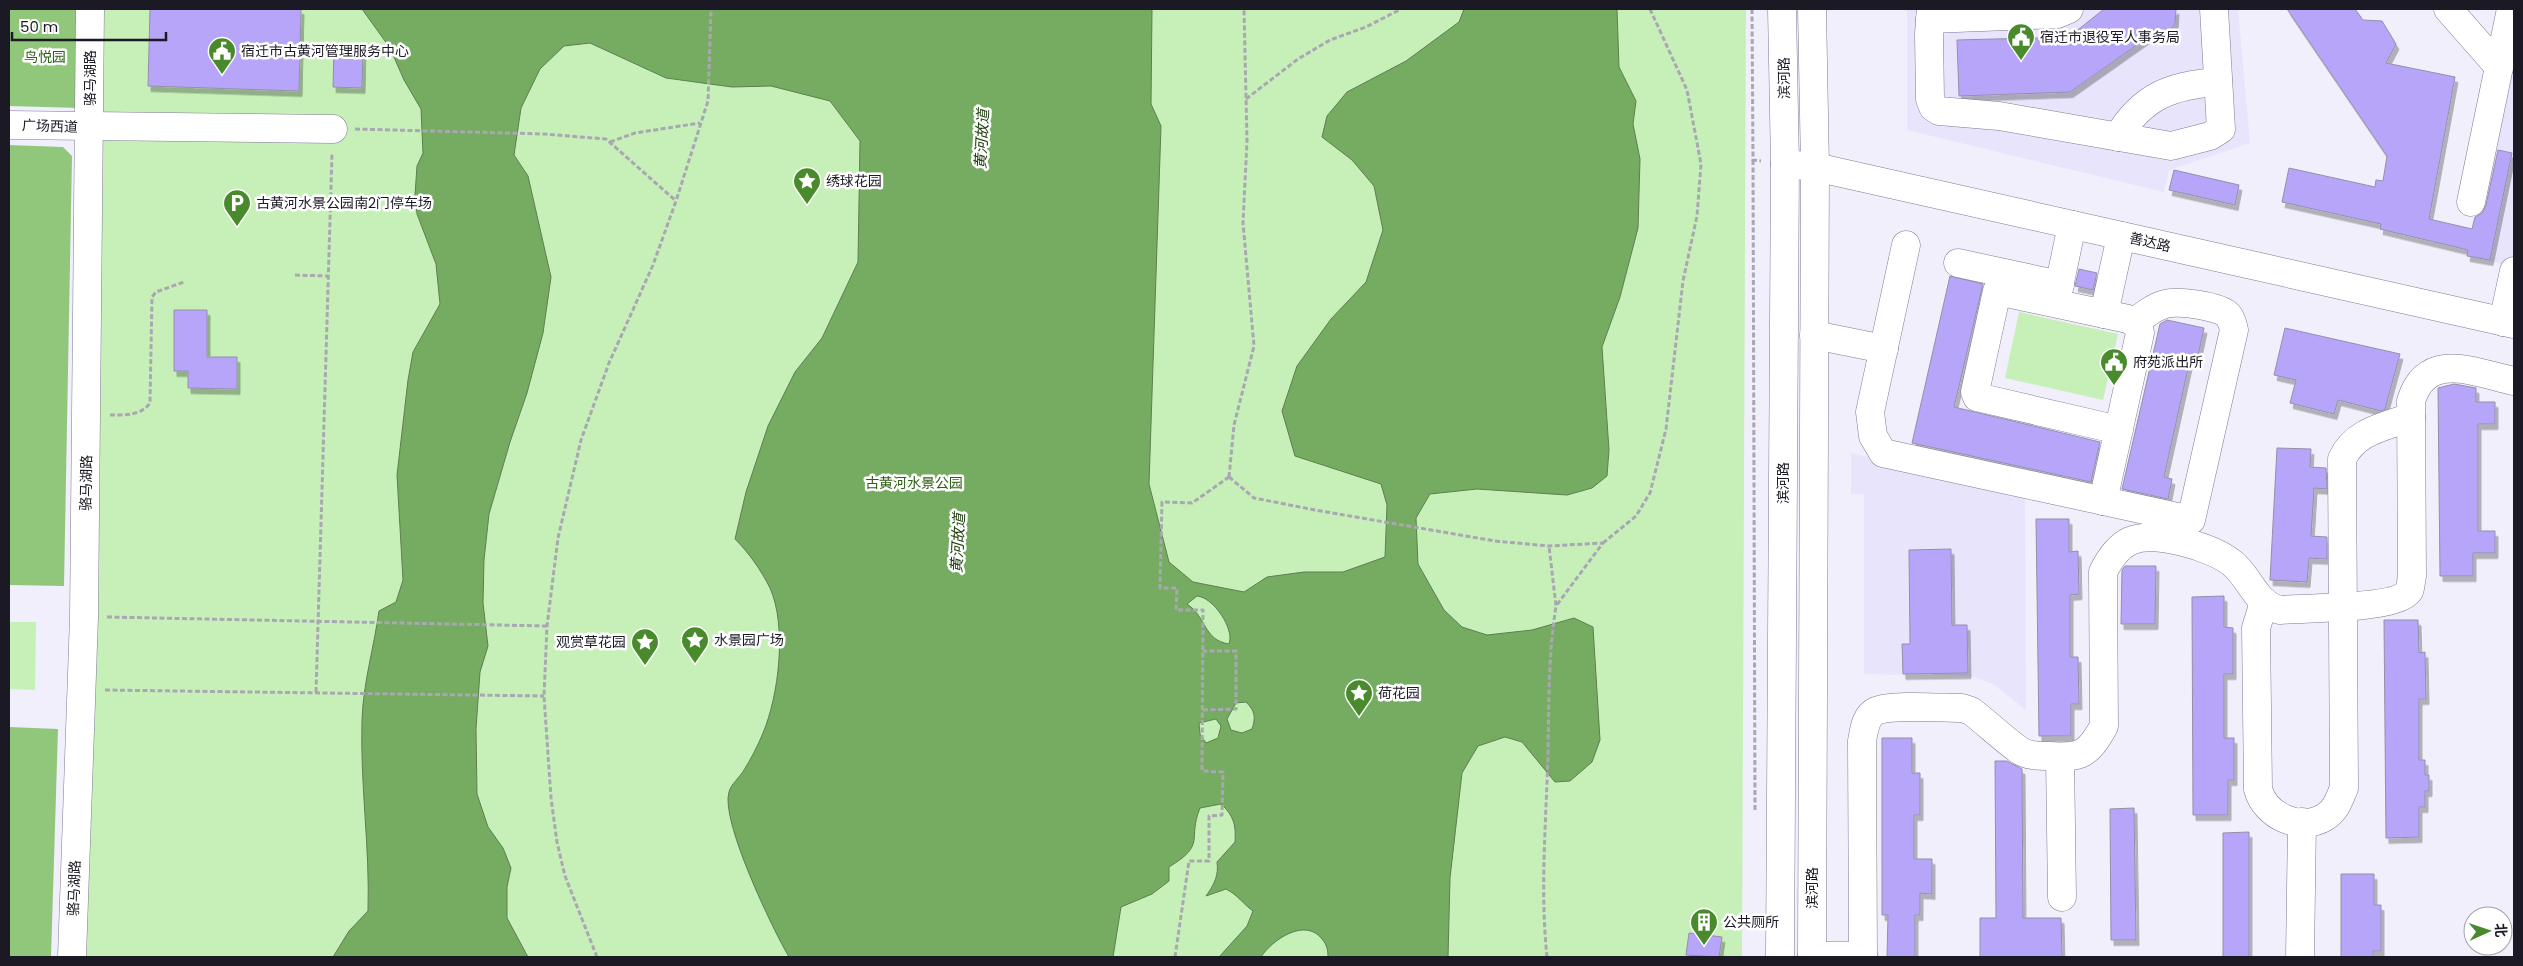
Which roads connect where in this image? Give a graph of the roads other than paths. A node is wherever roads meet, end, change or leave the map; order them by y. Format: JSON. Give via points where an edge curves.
{"nodes":[{"id":1,"x":90,"y":9,"type":"edge"},
{"id":2,"x":1782,"y":9,"type":"edge"},
{"id":3,"x":1812,"y":9,"type":"edge"},
{"id":4,"x":2069,"y":9,"type":"edge"},
{"id":5,"x":2214,"y":9,"type":"edge"},
{"id":6,"x":2448,"y":9,"type":"edge"},
{"id":7,"x":2511,"y":9,"type":"edge"},
{"id":8,"x":1931,"y":14,"type":"edge"},
{"id":9,"x":2499,"y":67,"type":"junction"},
{"id":10,"x":2218,"y":82,"type":"junction"},
{"id":11,"x":9,"y":125,"type":"edge"},
{"id":12,"x":90,"y":127,"type":"junction"},
{"id":13,"x":333,"y":129,"type":"road end"},
{"id":14,"x":2118,"y":137,"type":"junction"},
{"id":15,"x":1785,"y":164,"type":"junction"},
{"id":16,"x":1814,"y":167,"type":"junction"},
{"id":17,"x":2471,"y":202,"type":"dead end"},
{"id":18,"x":2072,"y":224,"type":"junction"},
{"id":19,"x":2121,"y":236,"type":"junction"},
{"id":20,"x":1906,"y":246,"type":"dead end"},
{"id":21,"x":1958,"y":263,"type":"dead end"},
{"id":22,"x":2514,"y":270,"type":"edge"},
{"id":23,"x":2058,"y":294,"type":"junction"},
{"id":24,"x":2104,"y":314,"type":"junction"},
{"id":25,"x":2135,"y":322,"type":"junction"},
{"id":26,"x":2509,"y":323,"type":"edge"},
{"id":27,"x":1814,"y":335,"type":"junction"},
{"id":28,"x":1884,"y":349,"type":"junction"},
{"id":29,"x":2514,"y":382,"type":"edge"},
{"id":30,"x":2411,"y":417,"type":"junction"},
{"id":31,"x":2119,"y":430,"type":"junction"},
{"id":32,"x":2103,"y":501,"type":"junction"},
{"id":33,"x":2264,"y":602,"type":"junction"},
{"id":34,"x":2342,"y":606,"type":"junction"},
{"id":35,"x":2060,"y":757,"type":"junction"},
{"id":36,"x":2302,"y":822,"type":"junction"},
{"id":37,"x":2062,"y":897,"type":"dead end"},
{"id":38,"x":1863,"y":956,"type":"edge"},
{"id":39,"x":72,"y":957,"type":"edge"},
{"id":40,"x":1780,"y":957,"type":"edge"},
{"id":41,"x":1812,"y":957,"type":"edge"},
{"id":42,"x":2300,"y":957,"type":"edge"}],
"edges":[{"from":1,"to":12,"type":"main road","name":"骆马湖路"},
{"from":2,"to":15,"type":"main road","name":"滨河路"},
{"from":3,"to":16,"type":"main road","name":"滨河路"},
{"from":4,"to":8,"type":"main road","via":[[2057,14]]},
{"from":5,"to":10,"type":"main road"},
{"from":6,"to":9,"type":"main road"},
{"from":7,"to":9,"type":"main road"},
{"from":8,"to":14,"type":"main road","via":[[1930,99],[1939,111],[1999,116]]},
{"from":9,"to":17,"type":"main road"},
{"from":10,"to":14,"type":"main road","via":[[2196,83],[2160,94],[2129,119]]},
{"from":10,"to":14,"type":"main road","via":[[2221,129],[2210,136],[2170,146]]},
{"from":11,"to":12,"type":"main road","name":"广场西道"},
{"from":12,"to":13,"type":"main road","name":"广场西道"},
{"from":12,"to":39,"type":"main road","name":"骆马湖路","via":[[84,617]]},
{"from":15,"to":16,"type":"main road","name":"善达路"},
{"from":15,"to":40,"type":"main road","name":"滨河路"},
{"from":16,"to":18,"type":"main road","name":"善达路"},
{"from":16,"to":27,"type":"main road","name":"滨河路"},
{"from":18,"to":19,"type":"main road","name":"善达路"},
{"from":18,"to":23,"type":"main road"},
{"from":19,"to":24,"type":"main road"},
{"from":19,"to":26,"type":"main road","name":"善达路"},
{"from":20,"to":28,"type":"main road"},
{"from":21,"to":23,"type":"main road"},
{"from":22,"to":26,"type":"main road"},
{"from":23,"to":24,"type":"main road"},
{"from":23,"to":31,"type":"main road","via":[[1997,291],[1975,392],[1977,397]]},
{"from":24,"to":25,"type":"main road"},
{"from":25,"to":31,"type":"main road","via":[[2140,333]]},
{"from":25,"to":32,"type":"main road","via":[[2162,304],[2187,302],[2223,312],[2228,315],[2234,330],[2190,520]]},
{"from":27,"to":28,"type":"main road"},
{"from":27,"to":41,"type":"main road","name":"滨河路"},
{"from":28,"to":32,"type":"main road","via":[[1870,412],[1873,436],[1883,452]]},
{"from":29,"to":30,"type":"main road","via":[[2462,369],[2436,370],[2419,382],[2414,390]]},
{"from":30,"to":34,"type":"main road","via":[[2362,434],[2348,447],[2342,459]]},
{"from":30,"to":34,"type":"main road","via":[[2412,576],[2409,591],[2392,601]]},
{"from":31,"to":32,"type":"main road"},
{"from":33,"to":34,"type":"main road","via":[[2280,610]]},
{"from":33,"to":35,"type":"main road","via":[[2233,563],[2213,551],[2145,537],[2130,541],[2108,561],[2103,572],[2104,726],[2094,744],[2084,753],[2074,758]]},
{"from":33,"to":36,"type":"main road","via":[[2256,628],[2258,789],[2260,798],[2276,815]]},
{"from":34,"to":36,"type":"main road","via":[[2344,788],[2337,805],[2323,818]]},
{"from":35,"to":37,"type":"main road"},
{"from":35,"to":38,"type":"main road","via":[[2032,756],[2020,751],[1962,708],[1889,708],[1876,711],[1869,717],[1862,742]]},
{"from":36,"to":42,"type":"main road"},
{"from":38,"to":41,"type":"main road"}]}
